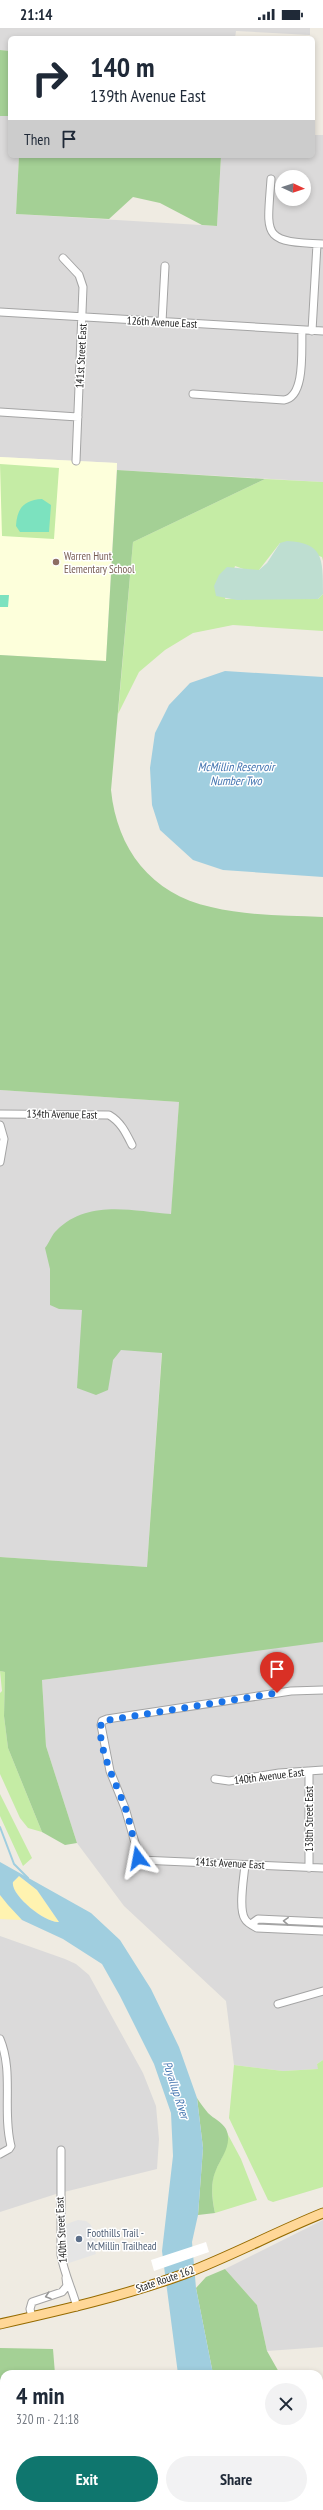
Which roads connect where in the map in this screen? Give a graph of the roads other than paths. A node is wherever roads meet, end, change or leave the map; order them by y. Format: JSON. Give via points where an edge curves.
{"nodes":[{"id":1,"x":270,"y":179,"type":"dead end"},
{"id":2,"x":320,"y":244,"type":"edge"},
{"id":3,"x":63,"y":258,"type":"dead end"},
{"id":4,"x":165,"y":266,"type":"dead end"},
{"id":5,"x":0,"y":312,"type":"edge"},
{"id":6,"x":83,"y":317,"type":"junction"},
{"id":7,"x":162,"y":322,"type":"junction"},
{"id":8,"x":302,"y":330,"type":"junction"},
{"id":9,"x":312,"y":331,"type":"junction"},
{"id":10,"x":323,"y":332,"type":"edge"},
{"id":11,"x":193,"y":394,"type":"dead end"},
{"id":12,"x":0,"y":412,"type":"edge"},
{"id":13,"x":78,"y":417,"type":"junction"},
{"id":14,"x":76,"y":461,"type":"dead end"},
{"id":15,"x":0,"y":1114,"type":"edge"},
{"id":16,"x":0,"y":1125,"type":"edge"},
{"id":17,"x":132,"y":1145,"type":"dead end"},
{"id":18,"x":0,"y":1162,"type":"edge"},
{"id":19,"x":323,"y":1690,"type":"edge"},
{"id":20,"x":323,"y":1770,"type":"edge"},
{"id":21,"x":309,"y":1771,"type":"junction"},
{"id":22,"x":215,"y":1779,"type":"dead end"},
{"id":23,"x":245,"y":1865,"type":"junction"},
{"id":24,"x":309,"y":1868,"type":"junction"},
{"id":25,"x":323,"y":1868,"type":"edge"},
{"id":26,"x":323,"y":1922,"type":"edge"},
{"id":27,"x":250,"y":1924,"type":"junction"},
{"id":28,"x":323,"y":1931,"type":"edge"},
{"id":29,"x":323,"y":1991,"type":"edge"},
{"id":30,"x":278,"y":2004,"type":"dead end"},
{"id":31,"x":0,"y":2040,"type":"edge"},
{"id":32,"x":60,"y":2150,"type":"dead end"},
{"id":33,"x":0,"y":2154,"type":"edge"},
{"id":34,"x":323,"y":2213,"type":"edge"},
{"id":35,"x":66,"y":2275,"type":"junction"},
{"id":36,"x":77,"y":2307,"type":"junction"},
{"id":37,"x":32,"y":2317,"type":"junction"},
{"id":38,"x":0,"y":2324,"type":"edge"}],
"edges":[{"from":1,"to":2,"type":"street","via":[[270,227],[276,236],[283,241]]},
{"from":2,"to":9,"type":"street"},
{"from":3,"to":6,"type":"street","name":"141st Street East","via":[[82,282]]},
{"from":4,"to":7,"type":"street"},
{"from":5,"to":6,"type":"street","name":"126th Avenue East"},
{"from":6,"to":7,"type":"street","name":"126th Avenue East"},
{"from":6,"to":13,"type":"street","name":"141st Street East"},
{"from":7,"to":8,"type":"street","name":"126th Avenue East"},
{"from":8,"to":9,"type":"street","name":"126th Avenue East"},
{"from":8,"to":11,"type":"street","via":[[300,382],[293,396],[284,400]]},
{"from":9,"to":10,"type":"street","name":"126th Avenue East"},
{"from":12,"to":13,"type":"street"},
{"from":13,"to":14,"type":"street","name":"141st Street East"},
{"from":15,"to":17,"type":"street","name":"134th Avenue East","via":[[109,1115],[116,1119]]},
{"from":16,"to":18,"type":"street","via":[[4,1139]]},
{"from":19,"to":23,"type":"street","name":"141st Avenue East","via":[[291,1691],[102,1721],[104,1749],[125,1808],[138,1858],[146,1861]]},
{"from":20,"to":21,"type":"street","name":"140th Avenue East"},
{"from":21,"to":22,"type":"street","name":"140th Avenue East","via":[[229,1781]]},
{"from":21,"to":24,"type":"street","name":"138th Street East"},
{"from":23,"to":24,"type":"street","name":"141st Avenue East"},
{"from":23,"to":27,"type":"street","via":[[242,1909]]},
{"from":24,"to":25,"type":"street","name":"141st Avenue East"},
{"from":26,"to":27,"type":"street","one_way":true,"via":[[258,1919]]},
{"from":27,"to":28,"type":"street","via":[[257,1928]]},
{"from":29,"to":30,"type":"street"},
{"from":31,"to":33,"type":"street","via":[[6,2057],[7,2121],[11,2146]]},
{"from":32,"to":35,"type":"street","name":"140th Street East","via":[[61,2250]]},
{"from":34,"to":36,"type":"main road","name":"State Route 162","via":[[146,2287]]},
{"from":35,"to":36,"type":"street","name":"140th Street East","via":[[70,2279]]},
{"from":35,"to":37,"type":"street","one_way":true,"via":[[66,2286],[62,2292],[32,2302]]},
{"from":36,"to":37,"type":"main road","name":"State Route 162"},
{"from":37,"to":38,"type":"main road","name":"State Route 162"}]}
